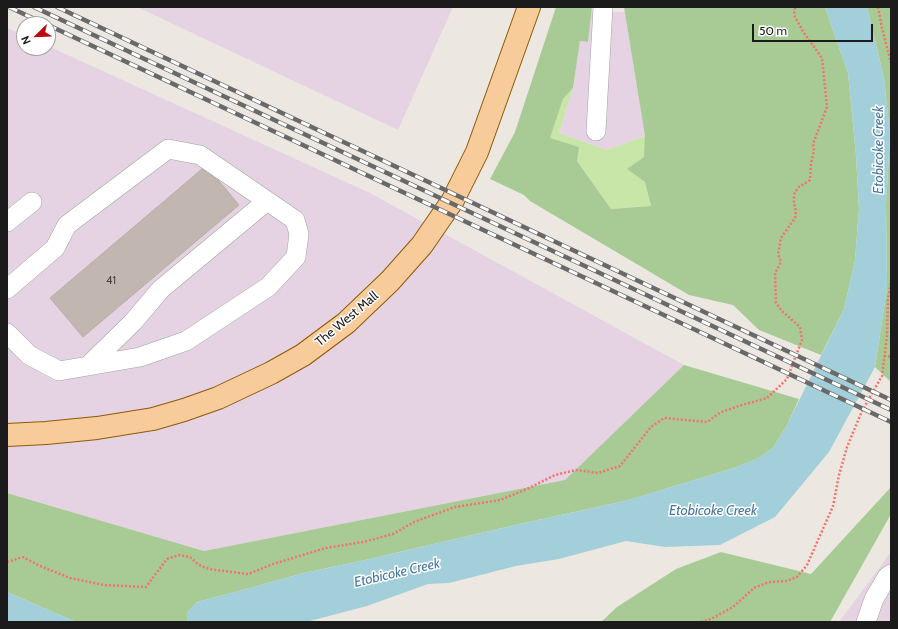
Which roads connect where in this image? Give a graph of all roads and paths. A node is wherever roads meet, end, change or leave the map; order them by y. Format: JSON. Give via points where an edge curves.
{"nodes":[{"id":1,"x":529,"y":7,"type":"edge"},
{"id":2,"x":603,"y":7,"type":"edge"},
{"id":3,"x":795,"y":7,"type":"edge"},
{"id":4,"x":878,"y":7,"type":"edge"},
{"id":5,"x":891,"y":63,"type":"edge"},
{"id":6,"x":596,"y":131,"type":"dead end"},
{"id":7,"x":267,"y":201,"type":"junction"},
{"id":8,"x":32,"y":202,"type":"dead end"},
{"id":9,"x":7,"y":222,"type":"edge"},
{"id":10,"x":891,"y":282,"type":"edge"},
{"id":11,"x":7,"y":289,"type":"edge"},
{"id":12,"x":7,"y":333,"type":"edge"},
{"id":13,"x":884,"y":356,"type":"junction"},
{"id":14,"x":891,"y":358,"type":"edge"},
{"id":15,"x":88,"y":366,"type":"junction"},
{"id":16,"x":7,"y":434,"type":"edge"},
{"id":17,"x":7,"y":562,"type":"edge"},
{"id":18,"x":891,"y":574,"type":"edge"},
{"id":19,"x":701,"y":622,"type":"edge"},
{"id":20,"x":866,"y":622,"type":"edge"}],
"edges":[{"from":1,"to":16,"type":"main road","name":"The West Mall","via":[[477,152],[453,200],[422,245],[390,281],[346,323],[303,355],[271,373],[218,398],[184,410],[153,419],[97,428]]},
{"from":2,"to":6,"type":"lane"},
{"from":3,"to":17,"type":"path","via":[[794,15],[822,58],[827,107],[814,144],[810,180],[795,192],[796,211],[781,238],[778,254],[781,262],[775,272],[776,303],[800,327],[802,340],[787,379],[767,398],[721,412],[707,422],[664,418],[651,427],[620,466],[598,473],[576,470],[554,475],[500,500],[456,507],[414,522],[393,534],[326,548],[248,574],[209,569],[190,557],[178,555],[168,559],[146,587],[104,585],[70,578],[23,557]]},
{"from":4,"to":5,"type":"path"},
{"from":7,"to":11,"type":"lane","via":[[200,155],[168,149],[68,226],[55,248]]},
{"from":7,"to":15,"type":"lane","via":[[161,289],[133,322]]},
{"from":7,"to":15,"type":"lane","via":[[295,220],[299,234],[296,257],[268,287],[186,341],[140,357]]},
{"from":8,"to":9,"type":"lane"},
{"from":10,"to":13,"type":"path"},
{"from":12,"to":15,"type":"lane","via":[[29,355],[59,371]]},
{"from":13,"to":14,"type":"path"},
{"from":13,"to":19,"type":"path","via":[[882,376],[862,411],[847,447],[833,506],[808,565],[797,577],[787,581],[769,582],[754,588],[733,607]]},
{"from":18,"to":20,"type":"lane","via":[[874,599]]}]}
